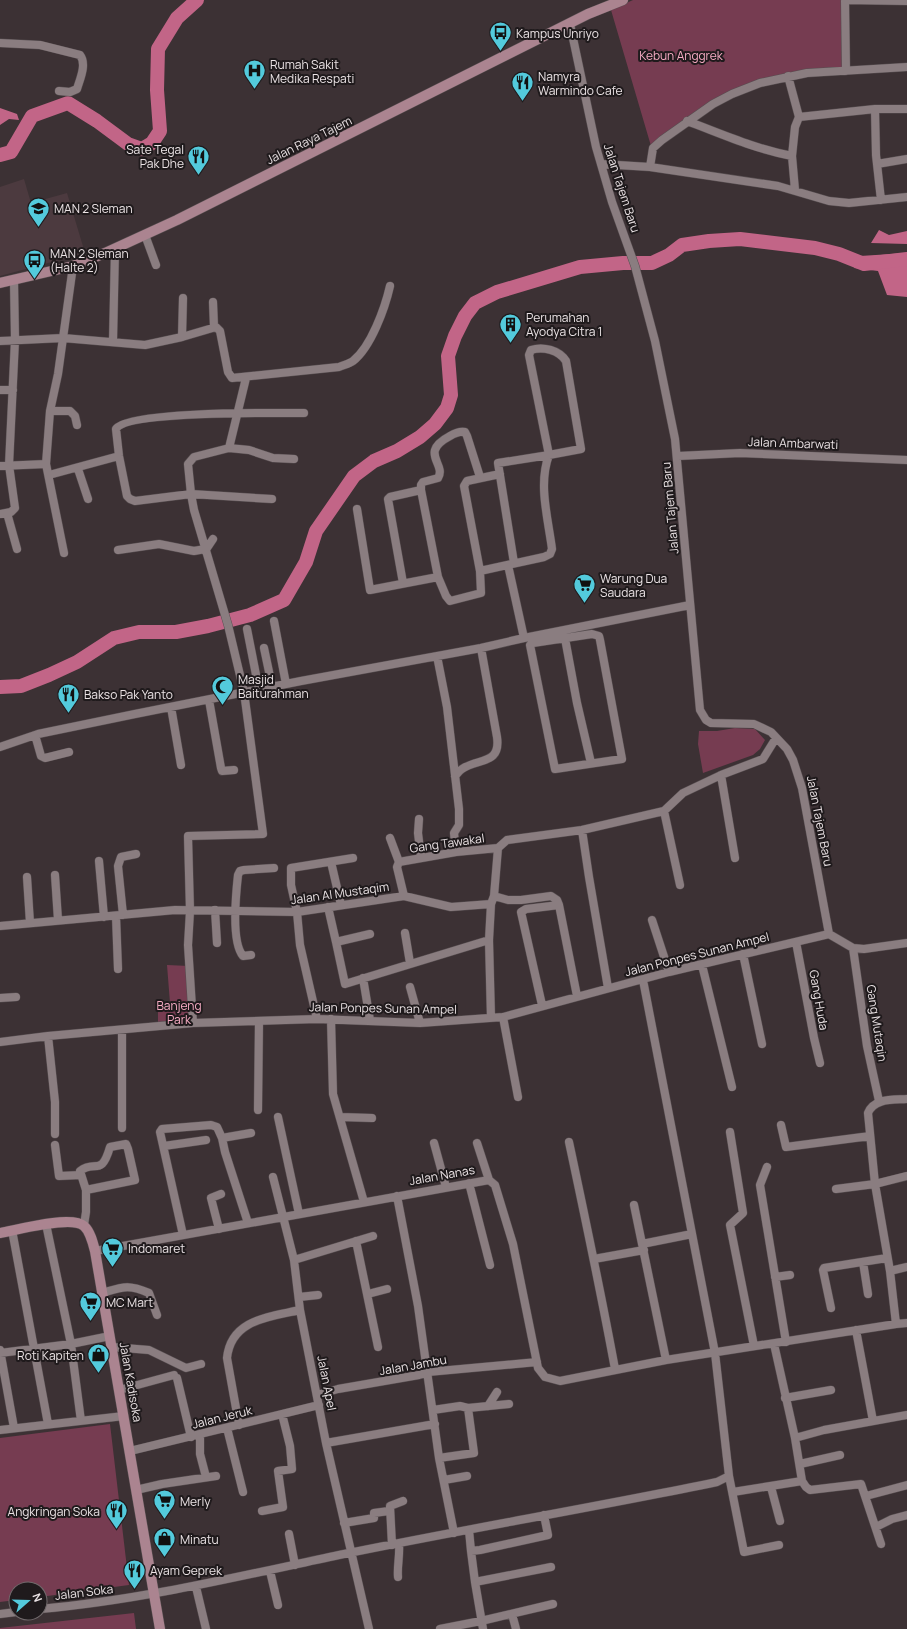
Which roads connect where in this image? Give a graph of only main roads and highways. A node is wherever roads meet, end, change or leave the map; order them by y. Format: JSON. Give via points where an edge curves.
{"nodes":[{"id":1,"x":622,"y":0,"type":"edge"},
{"id":2,"x":0,"y":282,"type":"edge"},
{"id":3,"x":0,"y":1233,"type":"edge"},
{"id":4,"x":160,"y":1629,"type":"edge"}],
"edges":[{"from":1,"to":2,"type":"main road","name":"Jalan Raya Tajem","via":[[145,235],[73,266]]},
{"from":3,"to":4,"type":"main road","name":"Jalan Kadisoka","via":[[46,1224],[77,1223],[84,1226],[88,1232],[95,1251]]}]}
